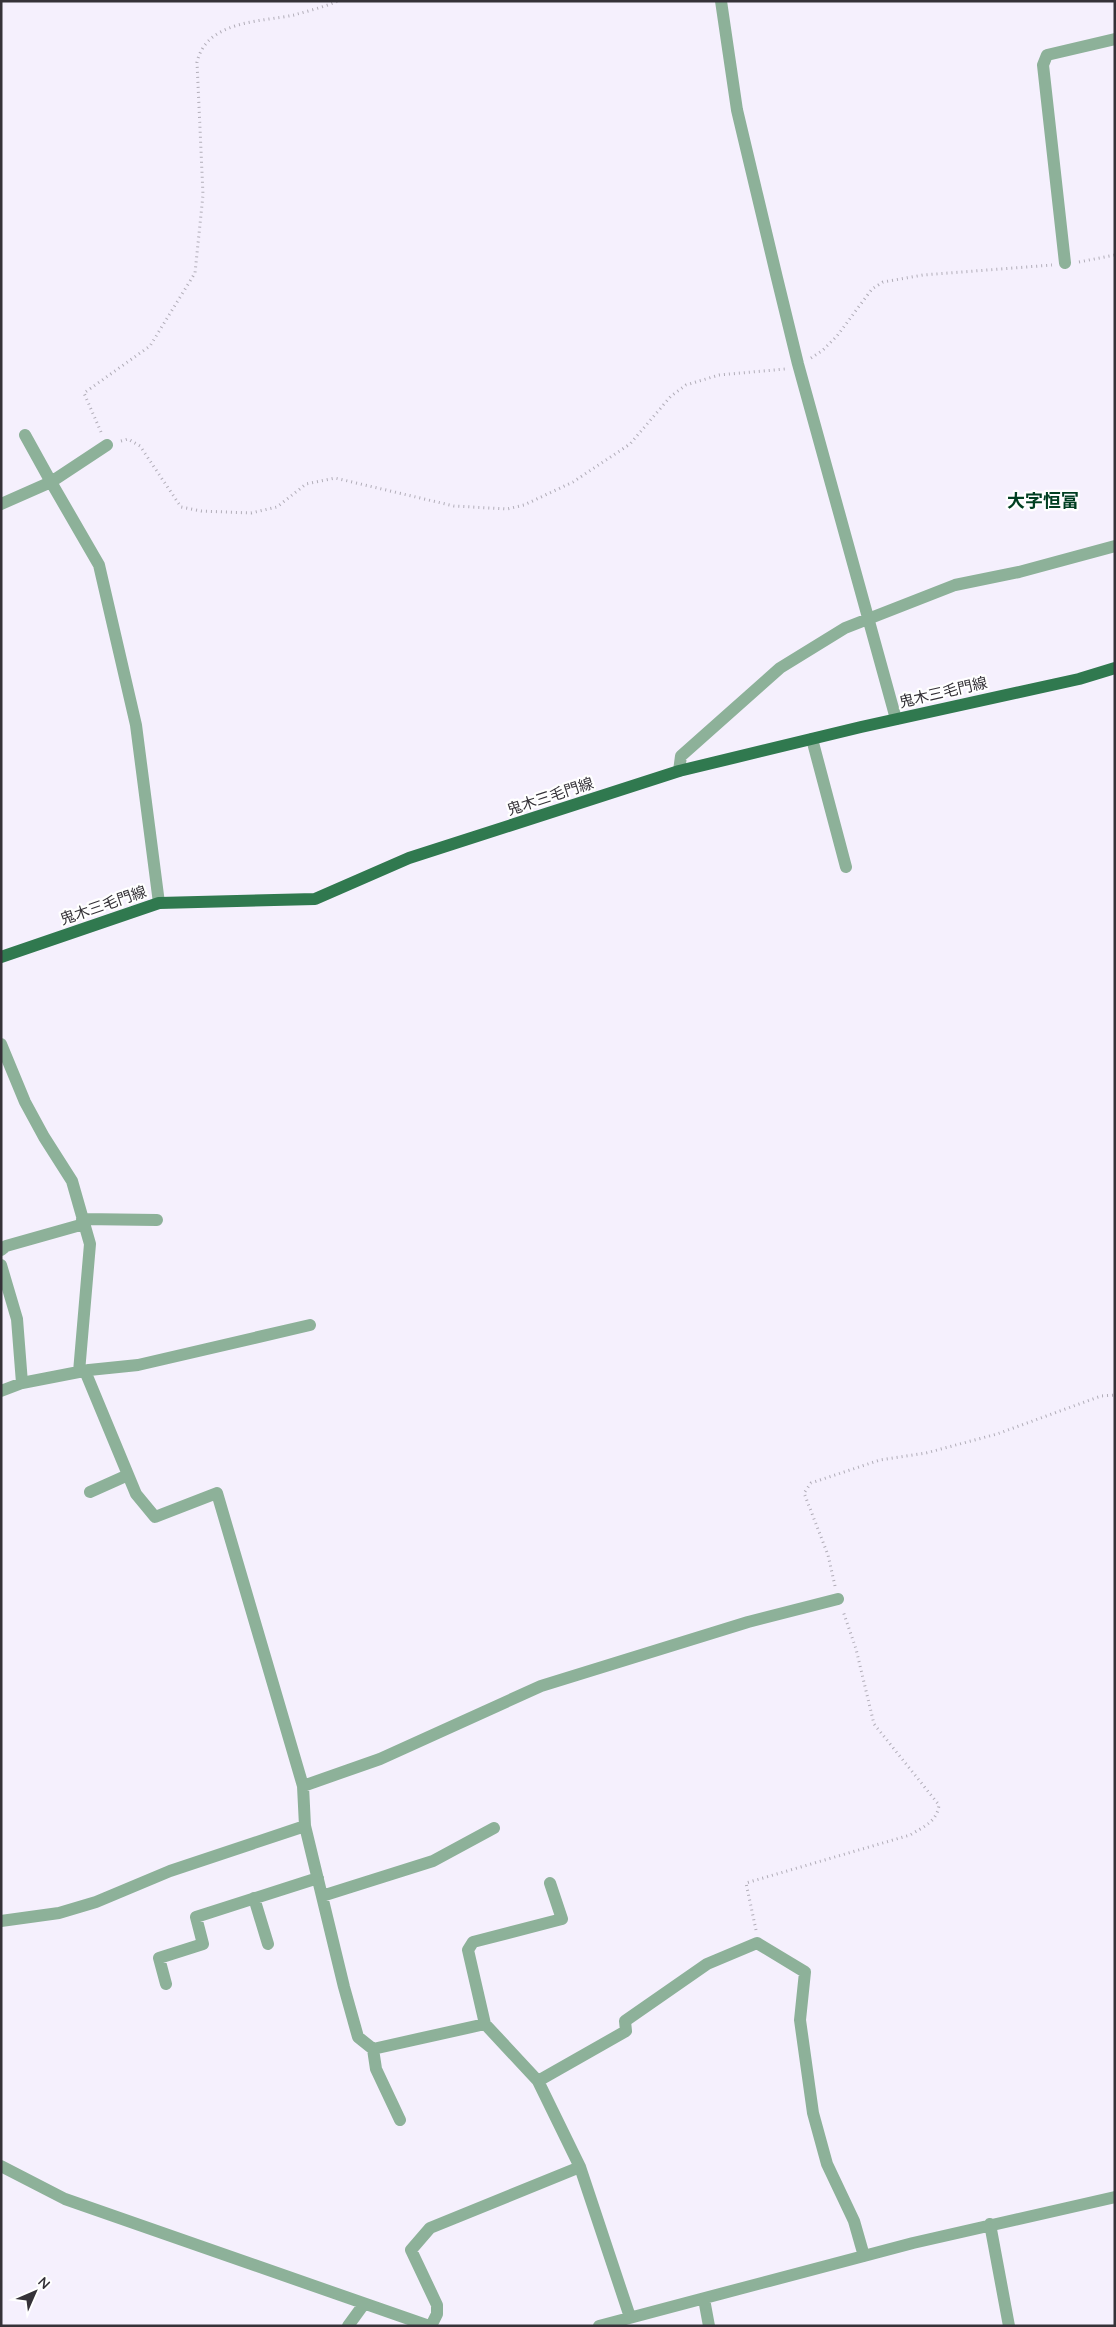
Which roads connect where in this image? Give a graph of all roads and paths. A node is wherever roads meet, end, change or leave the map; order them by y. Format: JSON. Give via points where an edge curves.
{"nodes":[{"id":1,"x":338,"y":1,"type":"edge"},
{"id":2,"x":721,"y":1,"type":"edge"},
{"id":3,"x":1115,"y":39,"type":"edge"},
{"id":4,"x":1115,"y":255,"type":"edge"},
{"id":5,"x":1065,"y":264,"type":"junction"},
{"id":6,"x":798,"y":364,"type":"junction"},
{"id":7,"x":25,"y":435,"type":"dead end"},
{"id":8,"x":107,"y":445,"type":"junction"},
{"id":9,"x":51,"y":482,"type":"junction"},
{"id":10,"x":1,"y":504,"type":"edge"},
{"id":11,"x":1115,"y":546,"type":"edge"},
{"id":12,"x":869,"y":620,"type":"junction"},
{"id":13,"x":1115,"y":668,"type":"edge"},
{"id":14,"x":896,"y":720,"type":"junction"},
{"id":15,"x":812,"y":739,"type":"junction"},
{"id":16,"x":679,"y":771,"type":"junction"},
{"id":17,"x":846,"y":867,"type":"dead end"},
{"id":18,"x":159,"y":903,"type":"junction"},
{"id":19,"x":1,"y":957,"type":"edge"},
{"id":20,"x":1,"y":1044,"type":"edge"},
{"id":21,"x":157,"y":1220,"type":"dead end"},
{"id":22,"x":83,"y":1221,"type":"junction"},
{"id":23,"x":1,"y":1250,"type":"edge"},
{"id":24,"x":1,"y":1265,"type":"edge"},
{"id":25,"x":310,"y":1325,"type":"dead end"},
{"id":26,"x":82,"y":1372,"type":"junction"},
{"id":27,"x":22,"y":1383,"type":"junction"},
{"id":28,"x":1,"y":1390,"type":"edge"},
{"id":29,"x":1115,"y":1395,"type":"edge"},
{"id":30,"x":128,"y":1475,"type":"junction"},
{"id":31,"x":90,"y":1492,"type":"dead end"},
{"id":32,"x":838,"y":1599,"type":"junction"},
{"id":33,"x":304,"y":1786,"type":"junction"},
{"id":34,"x":305,"y":1826,"type":"junction"},
{"id":35,"x":494,"y":1828,"type":"dead end"},
{"id":36,"x":318,"y":1878,"type":"junction"},
{"id":37,"x":550,"y":1883,"type":"dead end"},
{"id":38,"x":322,"y":1896,"type":"junction"},
{"id":39,"x":254,"y":1898,"type":"junction"},
{"id":40,"x":1,"y":1921,"type":"edge"},
{"id":41,"x":757,"y":1943,"type":"junction"},
{"id":42,"x":268,"y":1944,"type":"dead end"},
{"id":43,"x":166,"y":1984,"type":"dead end"},
{"id":44,"x":485,"y":2024,"type":"junction"},
{"id":45,"x":373,"y":2049,"type":"junction"},
{"id":46,"x":538,"y":2081,"type":"junction"},
{"id":47,"x":400,"y":2120,"type":"dead end"},
{"id":48,"x":1,"y":2166,"type":"edge"},
{"id":49,"x":580,"y":2167,"type":"junction"},
{"id":50,"x":1115,"y":2197,"type":"edge"},
{"id":51,"x":990,"y":2224,"type":"junction"},
{"id":52,"x":864,"y":2256,"type":"junction"},
{"id":53,"x":704,"y":2299,"type":"junction"},
{"id":54,"x":364,"y":2304,"type":"junction"},
{"id":55,"x":630,"y":2317,"type":"junction"},
{"id":56,"x":348,"y":2326,"type":"edge"},
{"id":57,"x":430,"y":2326,"type":"edge"},
{"id":58,"x":599,"y":2326,"type":"edge"},
{"id":59,"x":709,"y":2326,"type":"edge"},
{"id":60,"x":1009,"y":2326,"type":"edge"}],
"edges":[{"from":1,"to":8,"type":"path","via":[[294,15],[255,20],[230,28],[215,36],[200,52],[203,195],[195,273],[150,346],[84,393]]},
{"from":2,"to":6,"type":"street","via":[[737,110]]},
{"from":3,"to":5,"type":"street","via":[[1047,55],[1043,66]]},
{"from":4,"to":5,"type":"path"},
{"from":5,"to":6,"type":"path","via":[[883,282],[872,289],[823,350]]},
{"from":6,"to":8,"type":"path","via":[[762,372],[735,372],[686,385],[671,396],[630,444],[601,465],[524,505],[507,509],[454,506],[335,478],[306,484],[277,507],[250,513],[181,507],[140,446],[128,439]]},
{"from":6,"to":12,"type":"street"},
{"from":7,"to":9,"type":"street"},
{"from":8,"to":9,"type":"street"},
{"from":9,"to":10,"type":"street"},
{"from":9,"to":18,"type":"street","via":[[99,565],[136,725]]},
{"from":11,"to":12,"type":"street","via":[[1019,572],[955,585]]},
{"from":12,"to":14,"type":"street"},
{"from":12,"to":16,"type":"street","via":[[845,628],[780,668],[681,756]]},
{"from":13,"to":14,"type":"main road","name":"鬼木三毛門線"},
{"from":14,"to":15,"type":"main road","name":"鬼木三毛門線"},
{"from":15,"to":16,"type":"main road","name":"鬼木三毛門線"},
{"from":15,"to":17,"type":"street"},
{"from":16,"to":18,"type":"main road","name":"鬼木三毛門線","via":[[409,858],[315,899]]},
{"from":18,"to":19,"type":"main road","name":"鬼木三毛門線"},
{"from":20,"to":22,"type":"street","via":[[25,1102],[72,1180]]},
{"from":21,"to":22,"type":"street"},
{"from":22,"to":23,"type":"street"},
{"from":22,"to":26,"type":"street","via":[[90,1244]]},
{"from":24,"to":27,"type":"street","via":[[17,1319]]},
{"from":25,"to":26,"type":"street","via":[[138,1366]]},
{"from":26,"to":27,"type":"street"},
{"from":26,"to":30,"type":"street"},
{"from":27,"to":28,"type":"street"},
{"from":29,"to":32,"type":"path","via":[[1101,1396],[997,1434],[926,1453],[880,1460],[811,1483],[804,1494],[828,1555]]},
{"from":30,"to":31,"type":"street"},
{"from":30,"to":33,"type":"street","via":[[136,1494],[155,1517],[217,1493]]},
{"from":32,"to":33,"type":"street","via":[[748,1622],[541,1686],[380,1760]]},
{"from":32,"to":41,"type":"path","via":[[856,1649],[874,1724],[936,1800],[938,1811],[934,1820],[910,1835],[746,1882],[754,1912]]},
{"from":33,"to":34,"type":"street"},
{"from":34,"to":36,"type":"street"},
{"from":34,"to":40,"type":"street","via":[[170,1871],[96,1902],[59,1913]]},
{"from":35,"to":38,"type":"street","via":[[432,1861]]},
{"from":36,"to":38,"type":"street"},
{"from":36,"to":39,"type":"street"},
{"from":37,"to":44,"type":"street","via":[[562,1919],[473,1942],[468,1950]]},
{"from":38,"to":45,"type":"street","via":[[358,2037]]},
{"from":39,"to":42,"type":"street"},
{"from":39,"to":43,"type":"street","via":[[196,1917],[203,1944],[159,1958]]},
{"from":41,"to":46,"type":"street","via":[[707,1964],[625,2021],[626,2031]]},
{"from":41,"to":52,"type":"street","via":[[805,1972],[800,2020],[813,2114],[827,2164],[854,2221]]},
{"from":44,"to":45,"type":"street"},
{"from":44,"to":46,"type":"street"},
{"from":45,"to":47,"type":"street","via":[[376,2069]]},
{"from":46,"to":49,"type":"street"},
{"from":48,"to":54,"type":"street","via":[[65,2199]]},
{"from":49,"to":55,"type":"street"},
{"from":49,"to":57,"type":"street","via":[[430,2228],[411,2250],[437,2305],[437,2314]]},
{"from":50,"to":51,"type":"street"},
{"from":51,"to":52,"type":"street"},
{"from":51,"to":60,"type":"street"},
{"from":52,"to":53,"type":"street"},
{"from":53,"to":55,"type":"street"},
{"from":53,"to":59,"type":"street"},
{"from":54,"to":56,"type":"street"},
{"from":54,"to":57,"type":"street"},
{"from":55,"to":58,"type":"street"}]}
